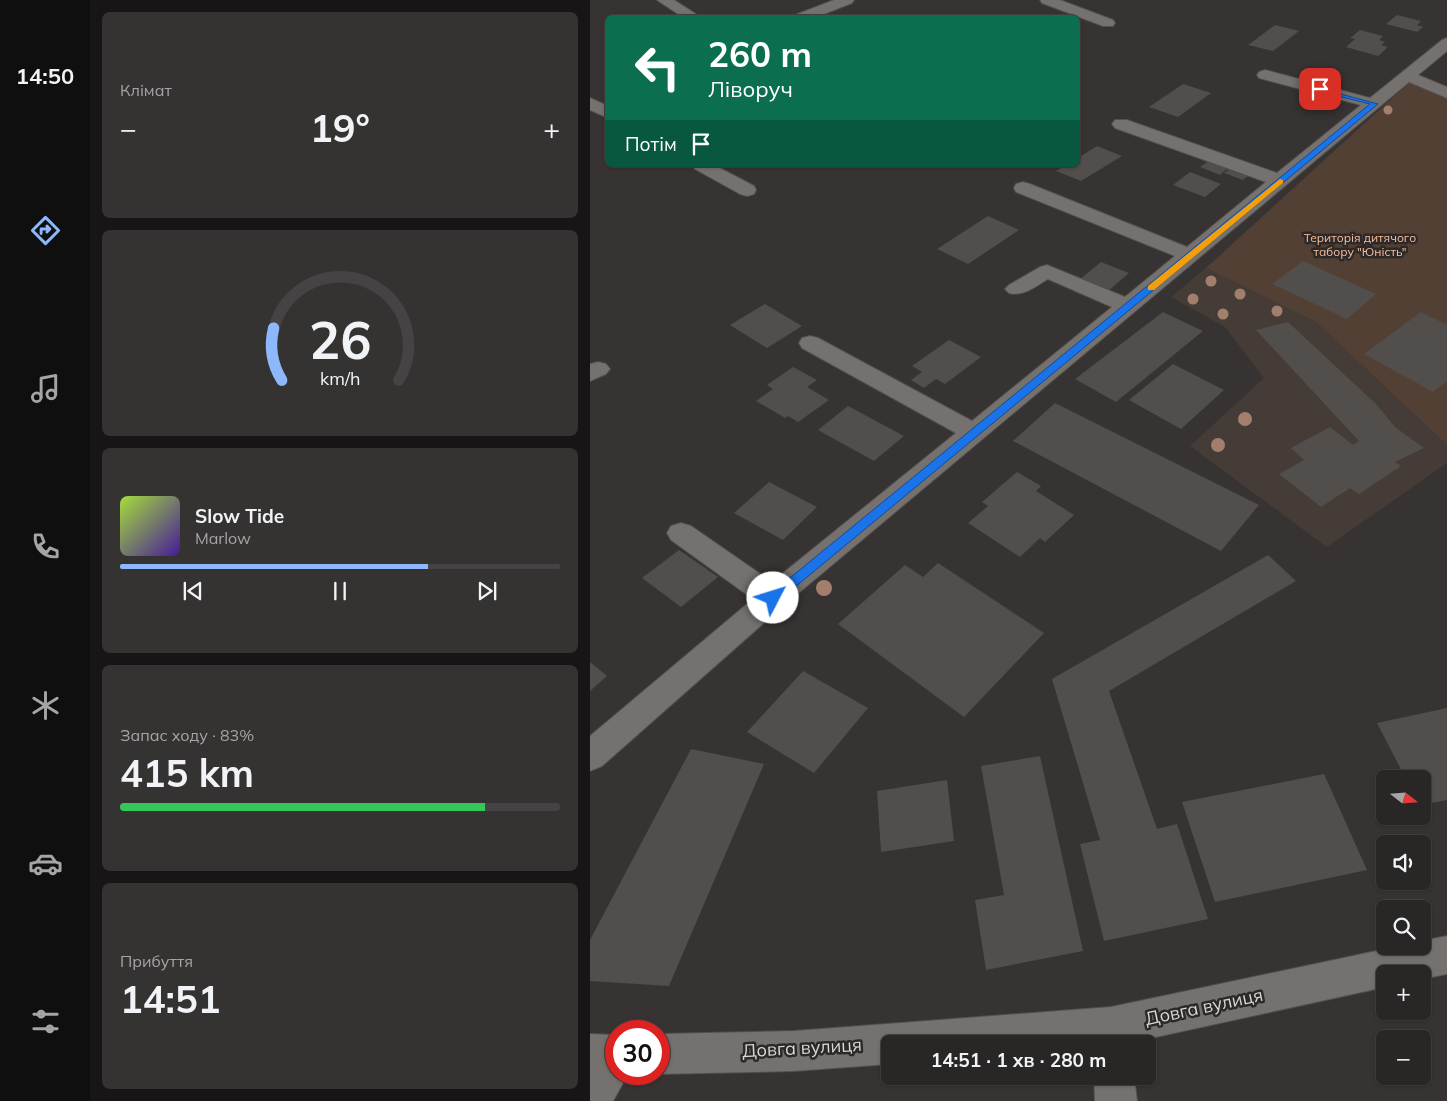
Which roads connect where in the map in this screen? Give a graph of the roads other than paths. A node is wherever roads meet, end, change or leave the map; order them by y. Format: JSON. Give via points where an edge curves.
{"nodes":[{"id":1,"x":664,"y":0,"type":"edge"},
{"id":2,"x":847,"y":0,"type":"edge"},
{"id":3,"x":1046,"y":0,"type":"edge"},
{"id":4,"x":690,"y":15,"type":"edge"},
{"id":5,"x":814,"y":15,"type":"edge"},
{"id":6,"x":1108,"y":23,"type":"dead end"},
{"id":7,"x":1447,"y":43,"type":"edge"},
{"id":8,"x":1265,"y":75,"type":"dead end"},
{"id":9,"x":1408,"y":76,"type":"junction"},
{"id":10,"x":1447,"y":93,"type":"edge"},
{"id":11,"x":593,"y":97,"type":"edge"},
{"id":12,"x":1375,"y":104,"type":"junction"},
{"id":13,"x":605,"y":110,"type":"edge"},
{"id":14,"x":1121,"y":124,"type":"dead end"},
{"id":15,"x":705,"y":167,"type":"edge"},
{"id":16,"x":1280,"y":181,"type":"junction"},
{"id":17,"x":1023,"y":188,"type":"dead end"},
{"id":18,"x":747,"y":190,"type":"dead end"},
{"id":19,"x":1190,"y":255,"type":"junction"},
{"id":20,"x":1016,"y":289,"type":"dead end"},
{"id":21,"x":1129,"y":306,"type":"junction"},
{"id":22,"x":810,"y":343,"type":"dead end"},
{"id":23,"x":975,"y":433,"type":"junction"},
{"id":24,"x":681,"y":533,"type":"dead end"},
{"id":25,"x":773,"y":598,"type":"junction"},
{"id":26,"x":590,"y":756,"type":"edge"},
{"id":27,"x":1447,"y":955,"type":"edge"},
{"id":28,"x":1116,"y":1035,"type":"edge"},
{"id":29,"x":881,"y":1047,"type":"edge"},
{"id":30,"x":590,"y":1054,"type":"edge"},
{"id":31,"x":670,"y":1054,"type":"edge"},
{"id":32,"x":605,"y":1055,"type":"edge"},
{"id":33,"x":605,"y":1075,"type":"edge"},
{"id":34,"x":1115,"y":1085,"type":"edge"},
{"id":35,"x":591,"y":1101,"type":"edge"},
{"id":36,"x":1116,"y":1101,"type":"edge"}],
"edges":[{"from":1,"to":4,"type":"street"},
{"from":2,"to":5,"type":"street"},
{"from":3,"to":6,"type":"street"},
{"from":7,"to":9,"type":"street"},
{"from":8,"to":12,"type":"street"},
{"from":9,"to":10,"type":"street"},
{"from":9,"to":12,"type":"street"},
{"from":11,"to":13,"type":"street"},
{"from":12,"to":16,"type":"street"},
{"from":14,"to":16,"type":"street"},
{"from":15,"to":18,"type":"street"},
{"from":16,"to":19,"type":"street"},
{"from":17,"to":19,"type":"street"},
{"from":19,"to":21,"type":"street"},
{"from":20,"to":21,"type":"street","via":[[1047,271]]},
{"from":21,"to":23,"type":"street"},
{"from":22,"to":23,"type":"street"},
{"from":23,"to":25,"type":"street"},
{"from":24,"to":25,"type":"street"},
{"from":25,"to":26,"type":"street"},
{"from":27,"to":28,"type":"street","name":"Довга вулиця"},
{"from":29,"to":31,"type":"street","name":"Довга вулиця"},
{"from":30,"to":32,"type":"street"},
{"from":33,"to":35,"type":"street"},
{"from":34,"to":36,"type":"street"}]}
